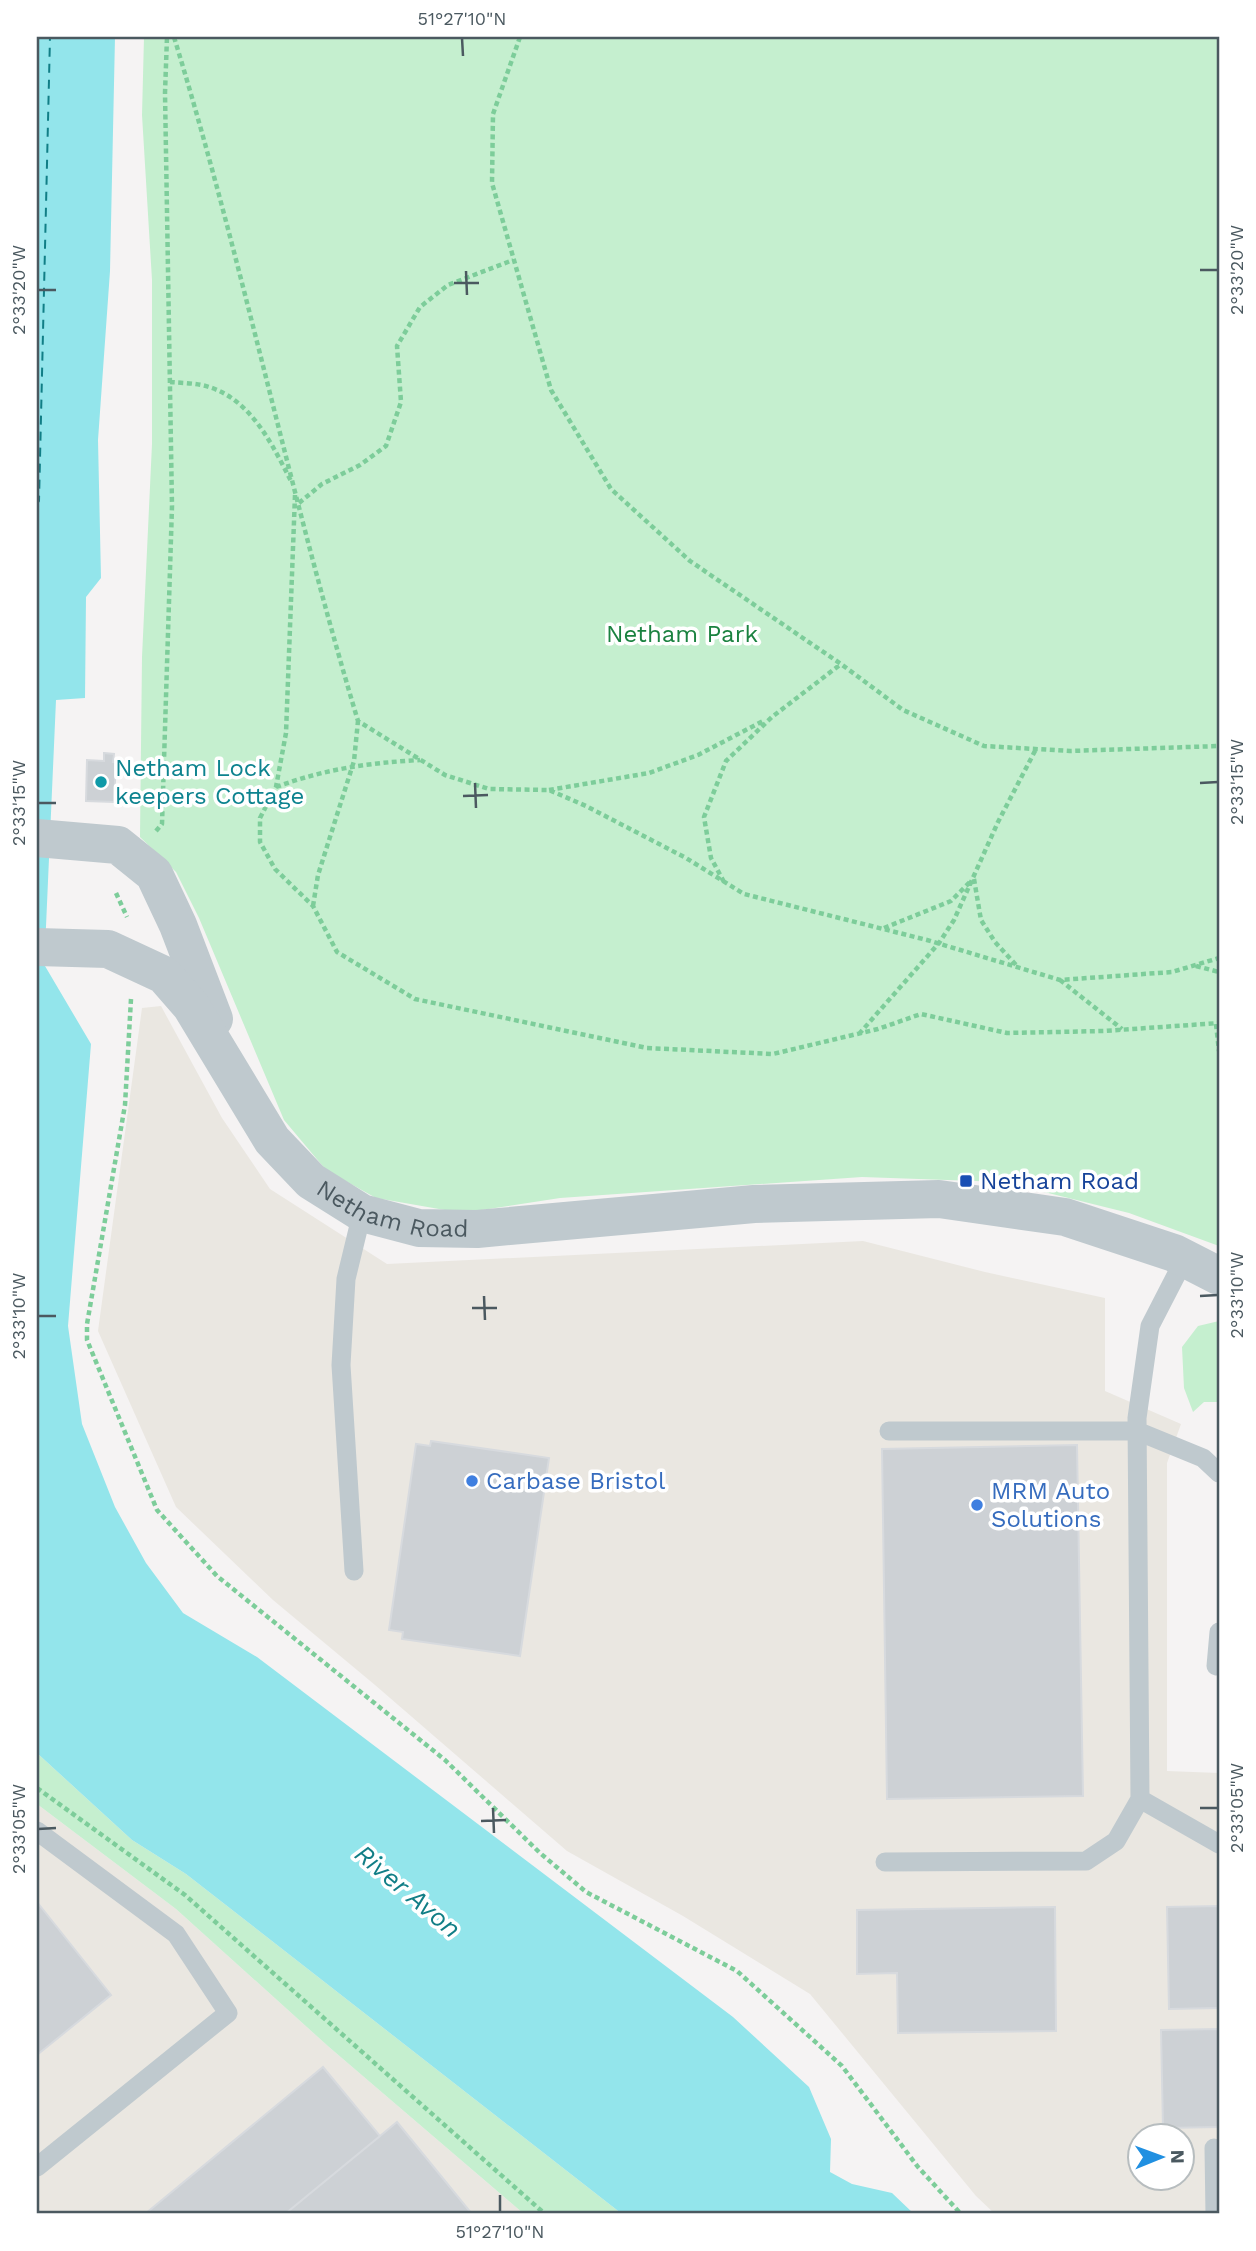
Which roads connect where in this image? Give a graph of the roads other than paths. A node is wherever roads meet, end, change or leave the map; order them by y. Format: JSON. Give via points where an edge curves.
{"nodes":[{"id":1,"x":52,"y":839,"type":"edge"},
{"id":2,"x":37,"y":947,"type":"edge"},
{"id":3,"x":238,"y":1080,"type":"junction"},
{"id":4,"x":362,"y":1213,"type":"junction"},
{"id":5,"x":1185,"y":1258,"type":"junction"},
{"id":6,"x":1219,"y":1276,"type":"edge"},
{"id":7,"x":888,"y":1431,"type":"dead end"},
{"id":8,"x":1137,"y":1431,"type":"junction"},
{"id":9,"x":1219,"y":1472,"type":"edge"},
{"id":10,"x":354,"y":1571,"type":"dead end"},
{"id":11,"x":1219,"y":1632,"type":"edge"},
{"id":12,"x":1216,"y":1666,"type":"dead end"},
{"id":13,"x":1140,"y":1799,"type":"junction"},
{"id":14,"x":37,"y":1831,"type":"edge"},
{"id":15,"x":1219,"y":1843,"type":"edge"},
{"id":16,"x":886,"y":1862,"type":"dead end"},
{"id":17,"x":1214,"y":2148,"type":"dead end"},
{"id":18,"x":37,"y":2167,"type":"edge"},
{"id":19,"x":1215,"y":2214,"type":"edge"}],
"edges":[{"from":1,"to":3,"type":"street","name":"Netham Road","via":[[118,845],[154,874]]},
{"from":2,"to":3,"type":"street","name":"Netham Road","via":[[108,949],[164,975],[191,1006]]},
{"from":3,"to":4,"type":"street","name":"Netham Road","via":[[272,1140],[311,1181]]},
{"from":4,"to":5,"type":"street","name":"Netham Road","via":[[419,1228],[477,1229],[754,1204],[939,1199],[1065,1217]]},
{"from":4,"to":10,"type":"lane","via":[[346,1279],[341,1365]]},
{"from":5,"to":6,"type":"street","name":"Netham Road"},
{"from":5,"to":8,"type":"lane","via":[[1150,1326]]},
{"from":7,"to":8,"type":"lane"},
{"from":8,"to":9,"type":"lane","via":[[1203,1458]]},
{"from":8,"to":13,"type":"lane"},
{"from":11,"to":12,"type":"lane"},
{"from":13,"to":15,"type":"lane"},
{"from":13,"to":16,"type":"lane","via":[[1115,1841],[1086,1861]]},
{"from":14,"to":18,"type":"lane","via":[[176,1934],[228,2013]]},
{"from":17,"to":19,"type":"lane"}]}
